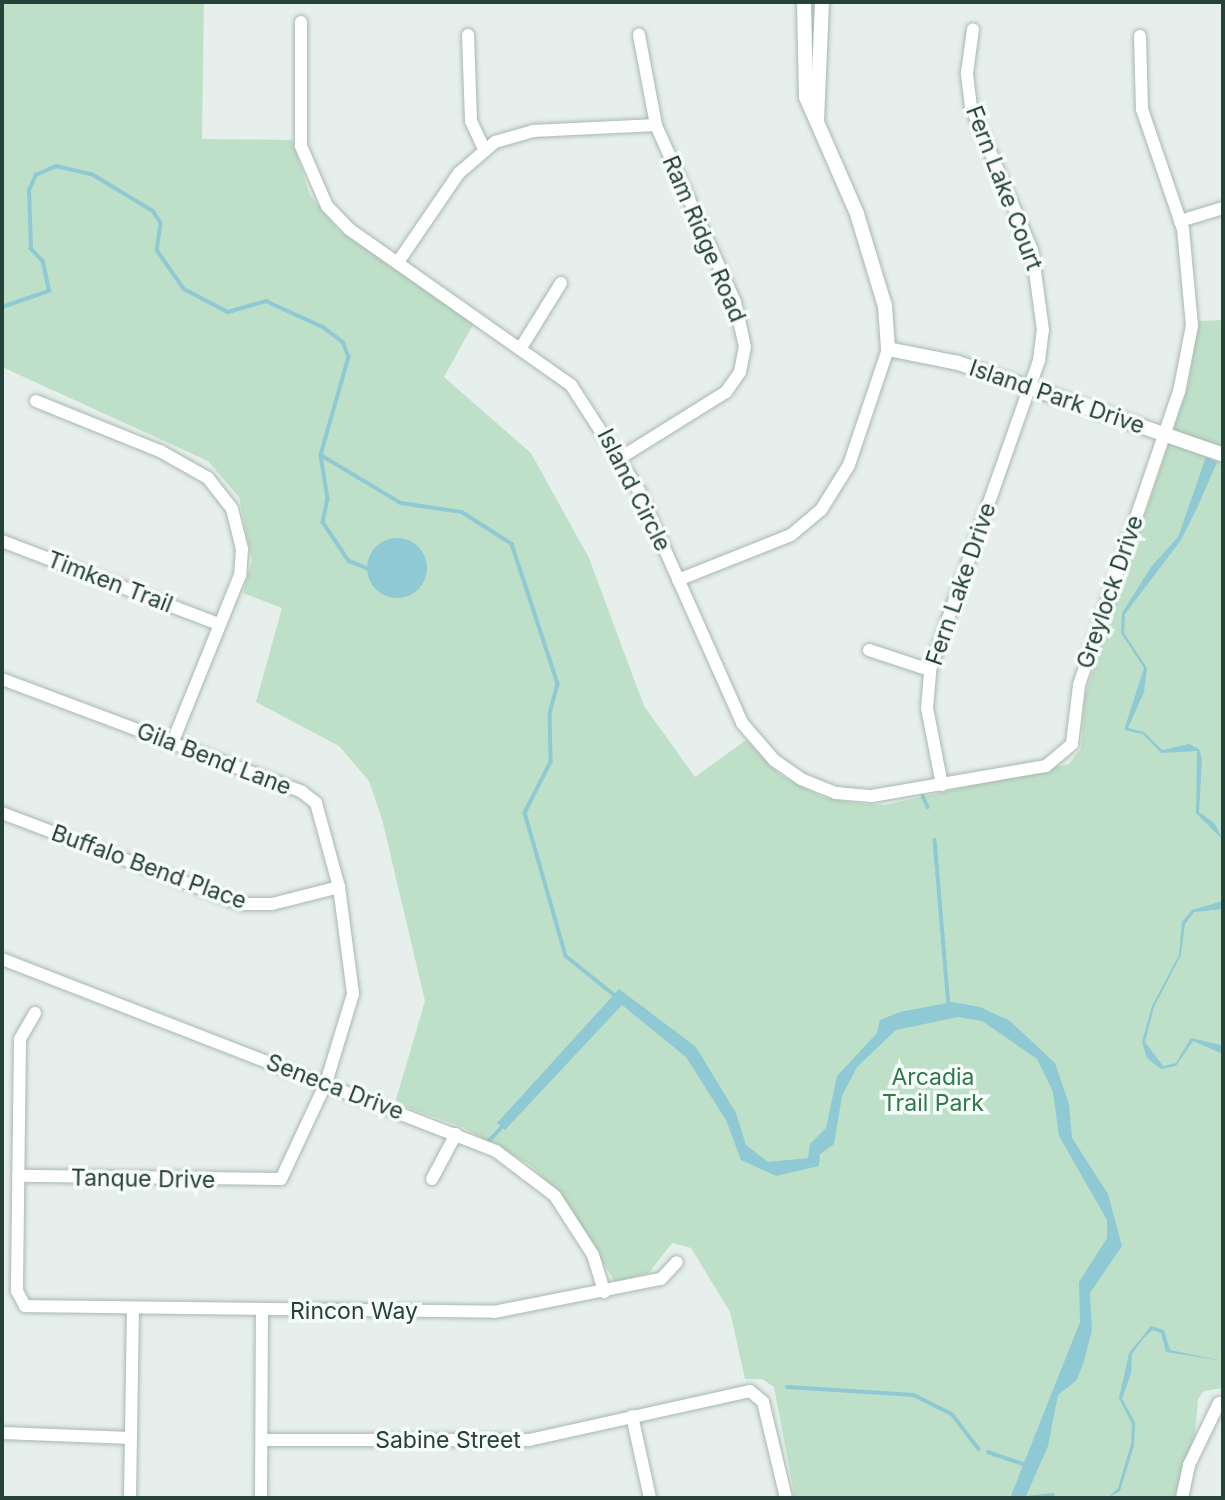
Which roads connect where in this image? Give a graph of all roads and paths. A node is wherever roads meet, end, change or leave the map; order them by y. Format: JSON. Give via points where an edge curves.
{"nodes":[{"id":1,"x":804,"y":2,"type":"edge"},
{"id":2,"x":822,"y":2,"type":"edge"},
{"id":3,"x":301,"y":22,"type":"dead end"},
{"id":4,"x":973,"y":29,"type":"dead end"},
{"id":5,"x":468,"y":35,"type":"dead end"},
{"id":6,"x":639,"y":35,"type":"dead end"},
{"id":7,"x":1140,"y":36,"type":"dead end"},
{"id":8,"x":817,"y":121,"type":"junction"},
{"id":9,"x":656,"y":125,"type":"junction"},
{"id":10,"x":484,"y":149,"type":"junction"},
{"id":11,"x":1223,"y":208,"type":"edge"},
{"id":12,"x":1180,"y":220,"type":"junction"},
{"id":13,"x":398,"y":262,"type":"junction"},
{"id":14,"x":561,"y":283,"type":"dead end"},
{"id":15,"x":522,"y":346,"type":"junction"},
{"id":16,"x":888,"y":349,"type":"junction"},
{"id":17,"x":1030,"y":387,"type":"junction"},
{"id":18,"x":36,"y":401,"type":"dead end"},
{"id":19,"x":1164,"y":434,"type":"junction"},
{"id":20,"x":1223,"y":454,"type":"edge"},
{"id":21,"x":620,"y":458,"type":"junction"},
{"id":22,"x":2,"y":541,"type":"edge"},
{"id":23,"x":678,"y":580,"type":"junction"},
{"id":24,"x":218,"y":624,"type":"junction"},
{"id":25,"x":869,"y":650,"type":"dead end"},
{"id":26,"x":930,"y":670,"type":"junction"},
{"id":27,"x":2,"y":679,"type":"edge"},
{"id":28,"x":172,"y":743,"type":"junction"},
{"id":29,"x":1068,"y":752,"type":"joint"},
{"id":30,"x":942,"y":785,"type":"junction"},
{"id":31,"x":2,"y":813,"type":"edge"},
{"id":32,"x":339,"y":887,"type":"junction"},
{"id":33,"x":2,"y":959,"type":"edge"},
{"id":34,"x":35,"y":1013,"type":"dead end"},
{"id":35,"x":326,"y":1083,"type":"junction"},
{"id":36,"x":456,"y":1134,"type":"junction"},
{"id":37,"x":19,"y":1177,"type":"junction"},
{"id":38,"x":432,"y":1179,"type":"dead end"},
{"id":39,"x":268,"y":1181,"type":"joint"},
{"id":40,"x":677,"y":1262,"type":"dead end"},
{"id":41,"x":604,"y":1292,"type":"junction"},
{"id":42,"x":133,"y":1310,"type":"junction"},
{"id":43,"x":262,"y":1311,"type":"junction"},
{"id":44,"x":1219,"y":1402,"type":"dead end"},
{"id":45,"x":632,"y":1416,"type":"junction"},
{"id":46,"x":2,"y":1433,"type":"edge"},
{"id":47,"x":131,"y":1438,"type":"junction"},
{"id":48,"x":262,"y":1440,"type":"junction"},
{"id":49,"x":130,"y":1498,"type":"edge"},
{"id":50,"x":261,"y":1498,"type":"edge"},
{"id":51,"x":650,"y":1498,"type":"edge"},
{"id":52,"x":786,"y":1498,"type":"edge"},
{"id":53,"x":1182,"y":1498,"type":"edge"}],
"edges":[{"from":1,"to":8,"type":"street","via":[[806,97]]},
{"from":2,"to":8,"type":"street"},
{"from":3,"to":13,"type":"street","name":"Island Circle","via":[[299,131],[310,175],[338,219]]},
{"from":4,"to":17,"type":"street","name":"Fern Lake Court","via":[[967,74],[971,107],[1032,250],[1042,296],[1043,331]]},
{"from":5,"to":10,"type":"street","via":[[471,121]]},
{"from":6,"to":9,"type":"street","name":"Ram Ridge Road"},
{"from":7,"to":12,"type":"street","name":"Greylock Drive","via":[[1142,108]]},
{"from":8,"to":16,"type":"street","via":[[857,214],[886,306]]},
{"from":9,"to":10,"type":"street","via":[[533,131]]},
{"from":9,"to":21,"type":"street","name":"Ram Ridge Road","via":[[735,302],[745,347],[740,372],[726,392]]},
{"from":10,"to":13,"type":"street"},
{"from":11,"to":12,"type":"street"},
{"from":12,"to":19,"type":"street","name":"Greylock Drive","via":[[1192,266],[1192,326]]},
{"from":13,"to":15,"type":"street","name":"Island Circle"},
{"from":14,"to":15,"type":"street"},
{"from":15,"to":21,"type":"street","name":"Island Circle","via":[[571,386]]},
{"from":16,"to":17,"type":"street","name":"Island Park Drive"},
{"from":16,"to":23,"type":"street","via":[[849,465],[821,510],[791,534]]},
{"from":17,"to":19,"type":"street","name":"Island Park Drive"},
{"from":17,"to":26,"type":"street","name":"Fern Lake Drive"},
{"from":18,"to":24,"type":"street","via":[[160,451],[208,478],[232,509],[242,549],[240,575]]},
{"from":19,"to":20,"type":"street","name":"Island Park Drive"},
{"from":19,"to":29,"type":"street","name":"Greylock Drive","via":[[1079,685]]},
{"from":21,"to":23,"type":"street","name":"Island Circle"},
{"from":22,"to":24,"type":"street","name":"Timken Trail"},
{"from":23,"to":30,"type":"street","name":"Island Circle","via":[[725,694],[774,760],[836,793],[872,796]]},
{"from":24,"to":28,"type":"street"},
{"from":25,"to":26,"type":"street"},
{"from":26,"to":30,"type":"street","name":"Fern Lake Drive","via":[[927,708]]},
{"from":27,"to":28,"type":"street","name":"Gila Bend Lane"},
{"from":28,"to":32,"type":"street","name":"Gila Bend Lane","via":[[316,803]]},
{"from":29,"to":30,"type":"street","name":"Island Circle","via":[[1046,766]]},
{"from":31,"to":32,"type":"street","name":"Buffalo Bend Place","via":[[242,904],[272,904]]},
{"from":32,"to":35,"type":"street","name":"Gila Bend Lane","via":[[353,994]]},
{"from":33,"to":35,"type":"street","name":"Seneca Drive"},
{"from":34,"to":37,"type":"street","via":[[20,1039]]},
{"from":35,"to":36,"type":"street","name":"Seneca Drive"},
{"from":35,"to":39,"type":"street","name":"Gila Bend Lane","via":[[289,1171]]},
{"from":36,"to":38,"type":"street"},
{"from":36,"to":41,"type":"street","name":"Seneca Drive","via":[[511,1159],[548,1188],[593,1255]]},
{"from":37,"to":39,"type":"street","name":"Tanque Drive"},
{"from":37,"to":42,"type":"street","name":"Rincon Way","via":[[22,1303]]},
{"from":40,"to":41,"type":"street","name":"Rincon Way","via":[[661,1279]]},
{"from":41,"to":43,"type":"street","name":"Rincon Way","via":[[494,1312]]},
{"from":42,"to":43,"type":"street","name":"Rincon Way"},
{"from":42,"to":47,"type":"street"},
{"from":43,"to":48,"type":"street"},
{"from":44,"to":53,"type":"street","via":[[1189,1465]]},
{"from":45,"to":48,"type":"street","name":"Sabine Street","via":[[529,1440]]},
{"from":45,"to":51,"type":"street"},
{"from":45,"to":52,"type":"street","name":"Sabine Street","via":[[757,1394]]},
{"from":46,"to":47,"type":"street"},
{"from":47,"to":49,"type":"street"},
{"from":48,"to":50,"type":"street"}]}
